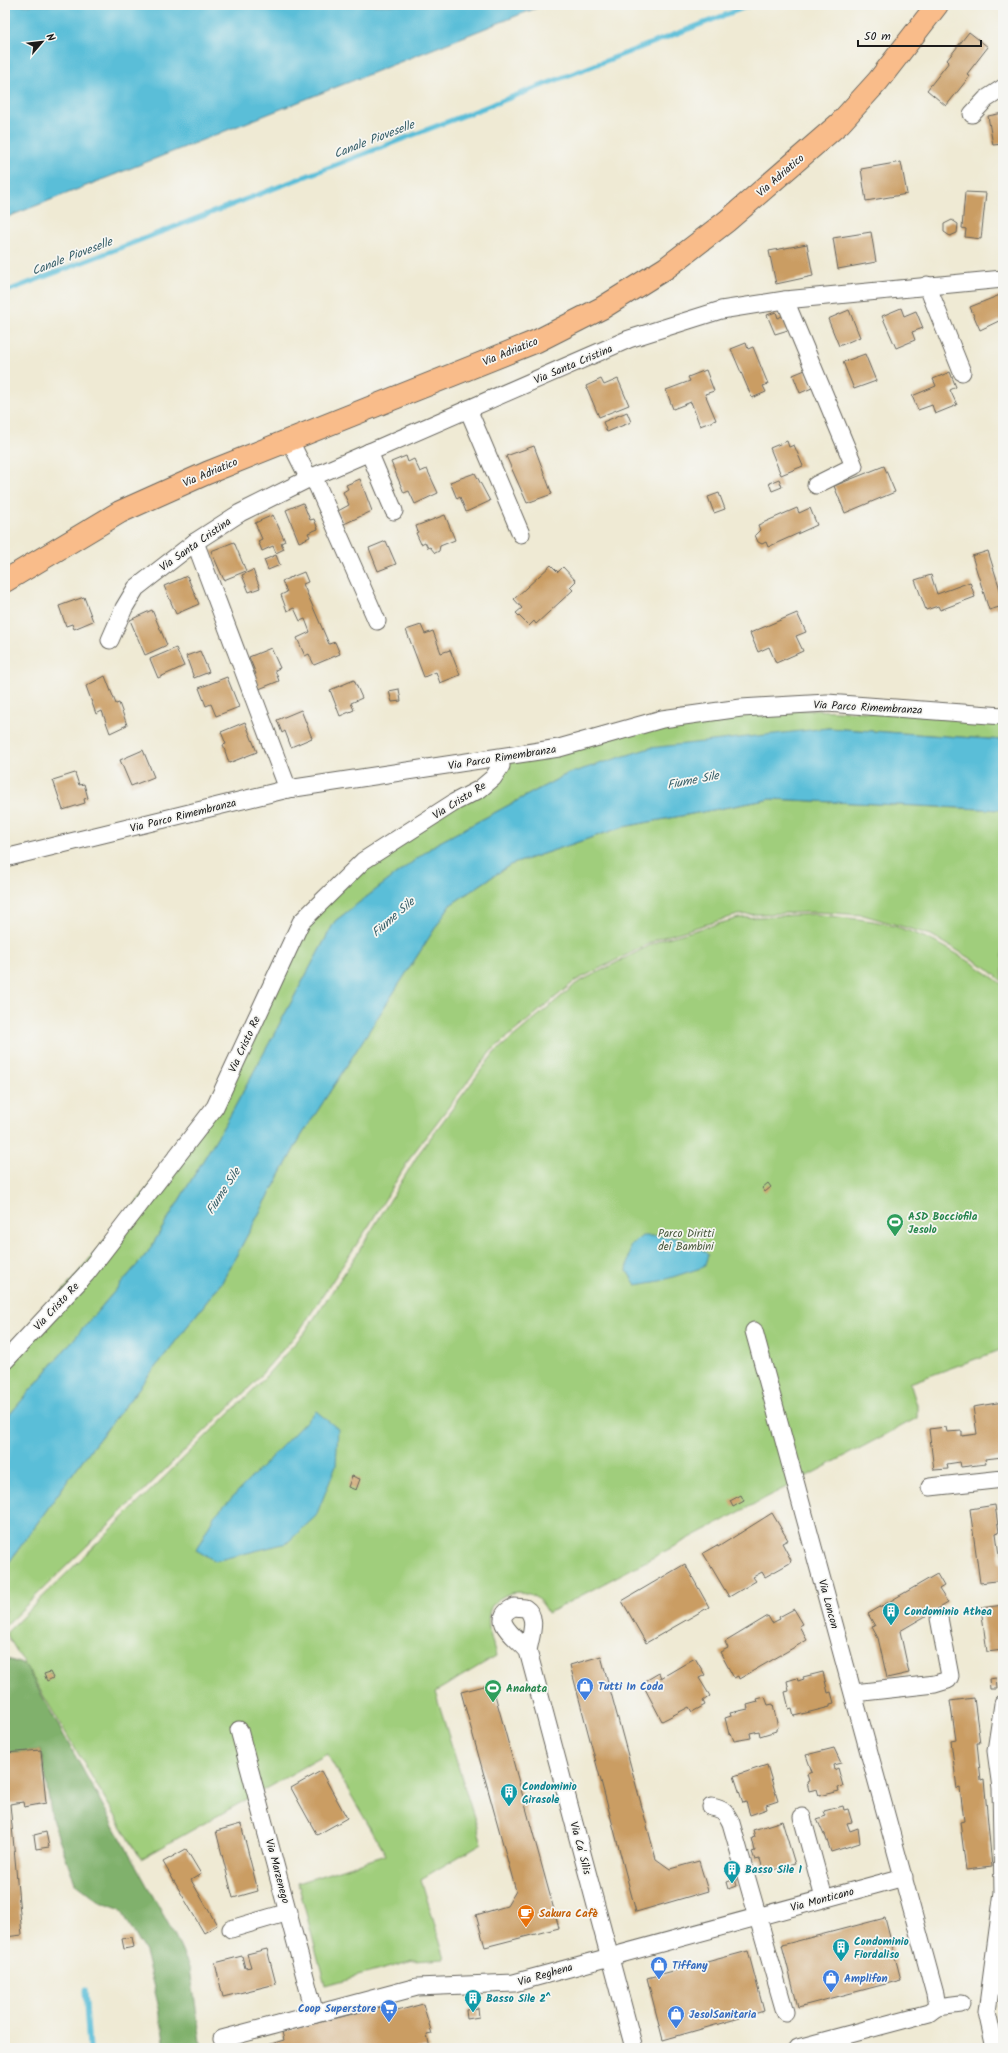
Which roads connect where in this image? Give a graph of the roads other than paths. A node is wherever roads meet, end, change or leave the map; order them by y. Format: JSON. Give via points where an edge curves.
{"nodes":[{"id":1,"x":937,"y":5,"type":"edge"},
{"id":2,"x":1003,"y":88,"type":"edge"},
{"id":3,"x":972,"y":114,"type":"dead end"},
{"id":4,"x":1003,"y":279,"type":"edge"},
{"id":5,"x":927,"y":285,"type":"junction"},
{"id":6,"x":785,"y":300,"type":"junction"},
{"id":7,"x":962,"y":372,"type":"dead end"},
{"id":8,"x":468,"y":409,"type":"junction"},
{"id":9,"x":290,"y":441,"type":"junction"},
{"id":10,"x":369,"y":452,"type":"junction"},
{"id":11,"x":310,"y":478,"type":"junction"},
{"id":12,"x":816,"y":485,"type":"dead end"},
{"id":13,"x":394,"y":511,"type":"dead end"},
{"id":14,"x":522,"y":534,"type":"dead end"},
{"id":15,"x":195,"y":542,"type":"junction"},
{"id":16,"x":5,"y":581,"type":"edge"},
{"id":17,"x":377,"y":621,"type":"dead end"},
{"id":18,"x":110,"y":640,"type":"dead end"},
{"id":19,"x":1003,"y":716,"type":"edge"},
{"id":20,"x":500,"y":758,"type":"junction"},
{"id":21,"x":288,"y":789,"type":"junction"},
{"id":22,"x":5,"y":858,"type":"edge"},
{"id":23,"x":754,"y":1331,"type":"dead end"},
{"id":24,"x":5,"y":1362,"type":"edge"},
{"id":25,"x":1003,"y":1479,"type":"edge"},
{"id":26,"x":930,"y":1487,"type":"dead end"},
{"id":27,"x":939,"y":1618,"type":"dead end"},
{"id":28,"x":528,"y":1650,"type":"dead end"},
{"id":29,"x":854,"y":1693,"type":"junction"},
{"id":30,"x":1003,"y":1704,"type":"edge"},
{"id":31,"x":239,"y":1730,"type":"dead end"},
{"id":32,"x":711,"y":1806,"type":"dead end"},
{"id":33,"x":802,"y":1817,"type":"dead end"},
{"id":34,"x":904,"y":1877,"type":"junction"},
{"id":35,"x":824,"y":1898,"type":"junction"},
{"id":36,"x":289,"y":1912,"type":"junction"},
{"id":37,"x":757,"y":1916,"type":"junction"},
{"id":38,"x":231,"y":1928,"type":"dead end"},
{"id":39,"x":611,"y":1956,"type":"junction"},
{"id":40,"x":961,"y":2004,"type":"dead end"},
{"id":41,"x":937,"y":2007,"type":"junction"},
{"id":42,"x":785,"y":2012,"type":"dead end"},
{"id":43,"x":316,"y":2014,"type":"junction"},
{"id":44,"x":222,"y":2039,"type":"dead end"},
{"id":45,"x":633,"y":2047,"type":"edge"},
{"id":46,"x":798,"y":2048,"type":"edge"},
{"id":47,"x":995,"y":2048,"type":"edge"}],
"edges":[{"from":1,"to":9,"type":"main road","name":"Via Adriatico","via":[[878,81],[840,123],[727,222],[666,268],[602,308],[537,341]]},
{"from":2,"to":3,"type":"street","via":[[986,99]]},
{"from":4,"to":5,"type":"street","name":"Via Santa Cristina"},
{"from":5,"to":6,"type":"street","name":"Via Santa Cristina"},
{"from":5,"to":7,"type":"street"},
{"from":6,"to":8,"type":"street","name":"Via Santa Cristina","via":[[721,310],[629,340]]},
{"from":6,"to":12,"type":"street","via":[[854,466]]},
{"from":8,"to":10,"type":"street","name":"Via Santa Cristina"},
{"from":8,"to":14,"type":"street"},
{"from":9,"to":11,"type":"street"},
{"from":9,"to":16,"type":"main road","name":"Via Adriatico","via":[[207,473],[120,512]]},
{"from":10,"to":11,"type":"street","name":"Via Santa Cristina"},
{"from":10,"to":13,"type":"street"},
{"from":11,"to":15,"type":"street","name":"Via Santa Cristina","via":[[240,513]]},
{"from":11,"to":17,"type":"street","via":[[317,485]]},
{"from":15,"to":18,"type":"street","name":"Via Santa Cristina","via":[[136,588]]},
{"from":15,"to":21,"type":"street"},
{"from":19,"to":20,"type":"street","name":"Via Parco Rimembranza","via":[[826,703],[741,708],[662,719],[559,748]]},
{"from":20,"to":21,"type":"street","name":"Via Parco Rimembranza"},
{"from":20,"to":24,"type":"street","name":"Via Cristo Re","via":[[501,766],[493,778],[480,789],[455,802],[363,861],[301,922],[215,1107],[86,1274]]},
{"from":21,"to":22,"type":"street","name":"Via Parco Rimembranza"},
{"from":23,"to":29,"type":"street","name":"Via Loncon"},
{"from":25,"to":26,"type":"street"},
{"from":27,"to":29,"type":"street","via":[[950,1676],[948,1680],[935,1684]]},
{"from":28,"to":39,"type":"street","name":"Via Ca' Silis"},
{"from":29,"to":34,"type":"street","name":"Via Loncon"},
{"from":30,"to":47,"type":"street","via":[[996,1751],[1001,1788],[1003,1892],[987,2012]]},
{"from":31,"to":36,"type":"street","name":"Via Marzenego"},
{"from":32,"to":37,"type":"street","via":[[727,1813]]},
{"from":33,"to":35,"type":"street"},
{"from":34,"to":35,"type":"street","name":"Via Monticano"},
{"from":34,"to":41,"type":"street"},
{"from":35,"to":37,"type":"street","name":"Via Monticano"},
{"from":36,"to":38,"type":"street"},
{"from":36,"to":43,"type":"street","name":"Via Marzenego"},
{"from":37,"to":39,"type":"street","name":"Via Monticano"},
{"from":37,"to":42,"type":"street"},
{"from":39,"to":43,"type":"street","name":"Via Reghena","via":[[514,1983],[417,1988]]},
{"from":39,"to":45,"type":"street","name":"Via Ca' Silis"},
{"from":40,"to":41,"type":"street"},
{"from":41,"to":46,"type":"street","via":[[929,2013]]},
{"from":43,"to":44,"type":"street","name":"Via Reghena"}]}
